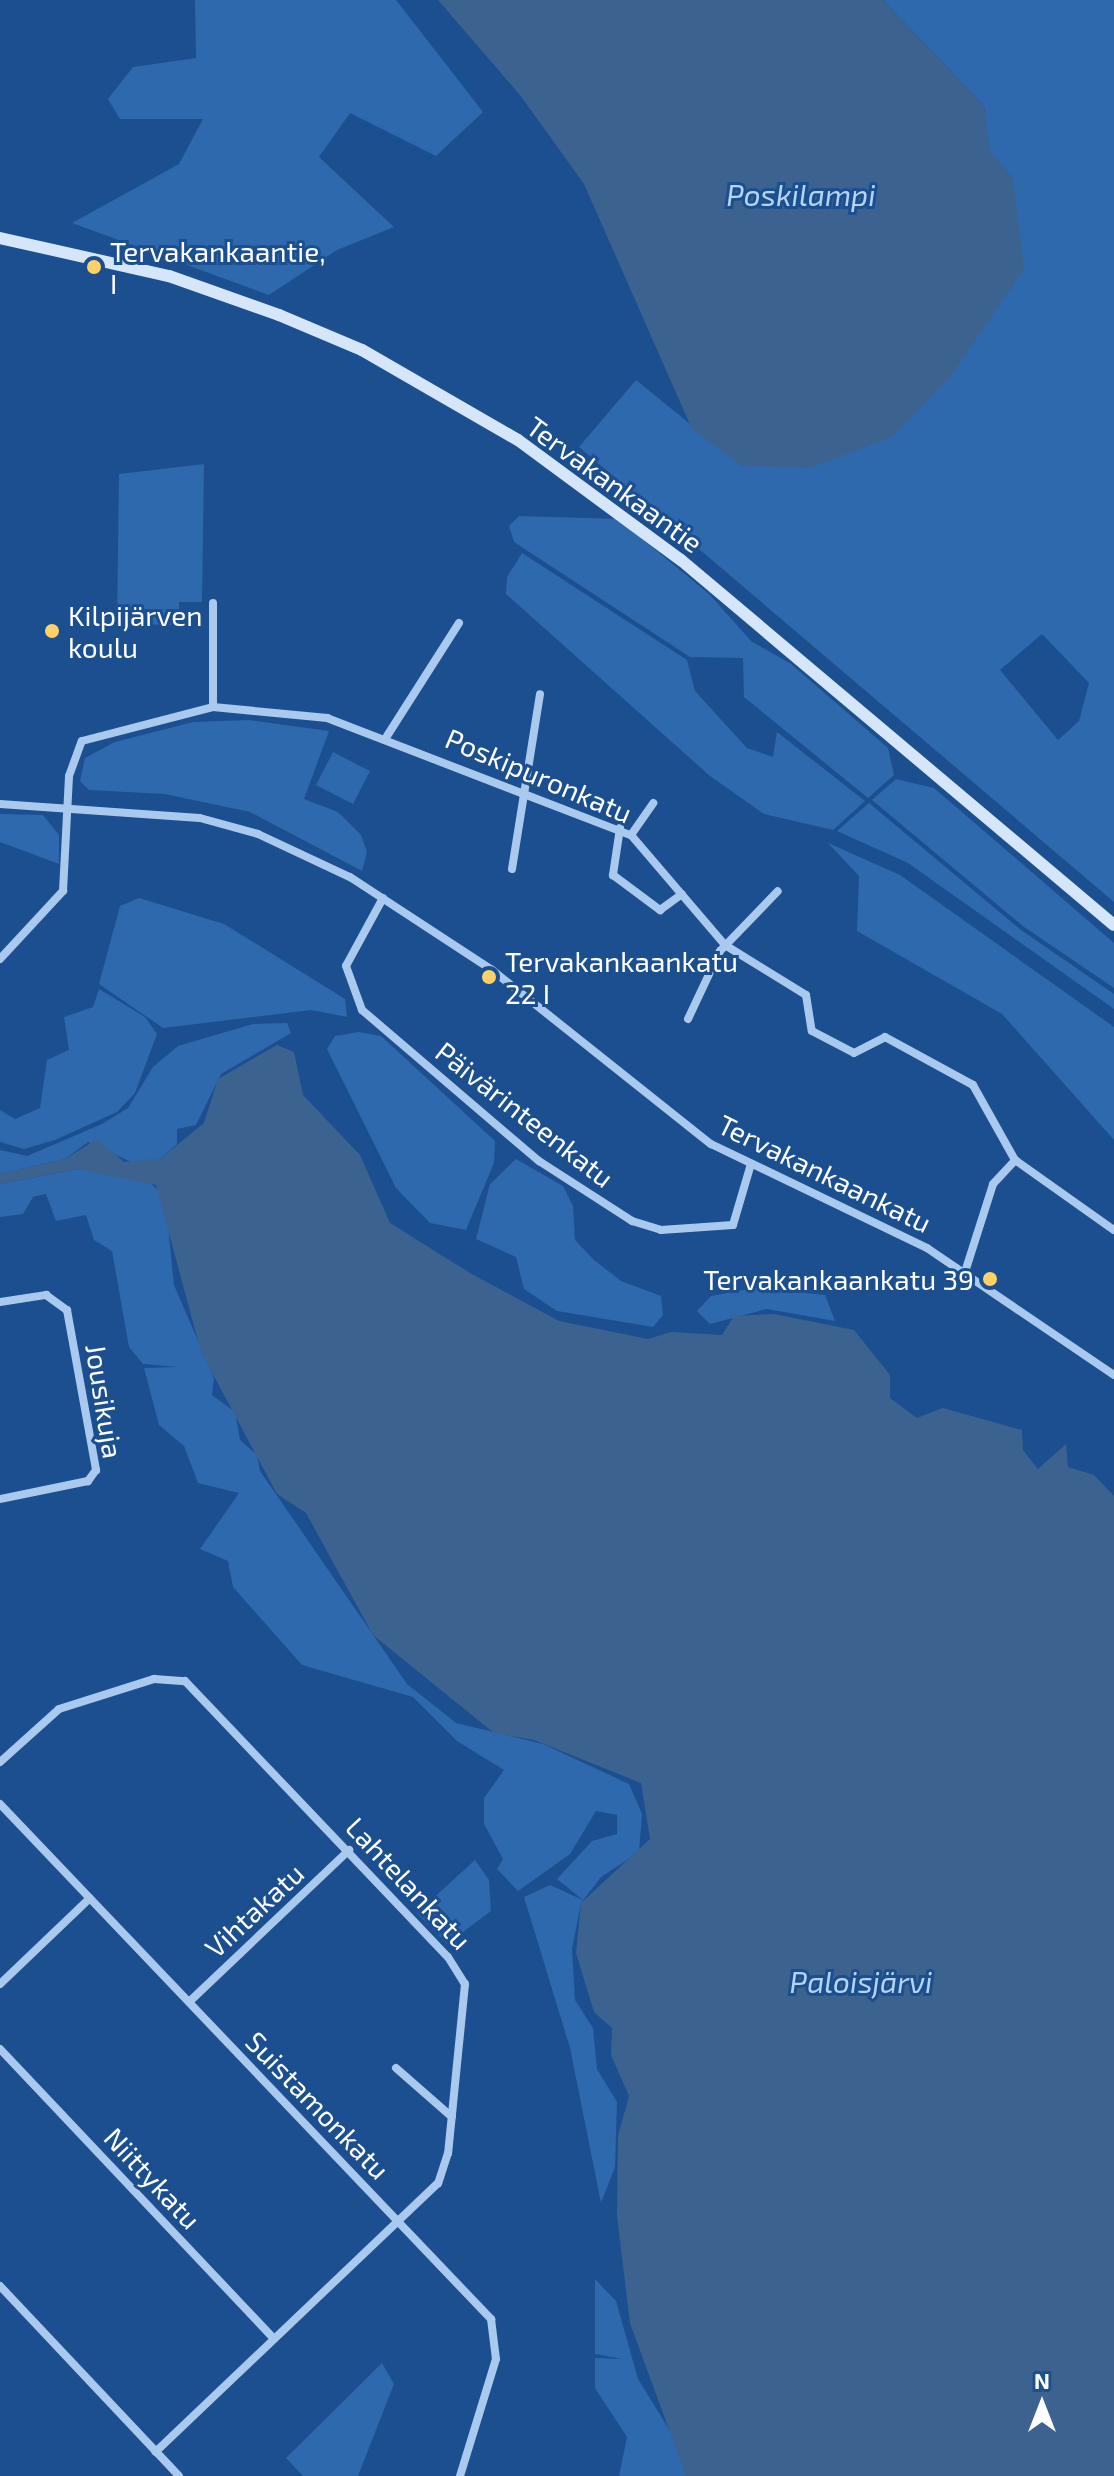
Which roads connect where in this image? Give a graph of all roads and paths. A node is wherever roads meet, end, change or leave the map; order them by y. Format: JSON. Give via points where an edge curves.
{"nodes":[{"id":1,"x":0,"y":238,"type":"edge"},
{"id":2,"x":213,"y":603,"type":"dead end"},
{"id":3,"x":459,"y":623,"type":"dead end"},
{"id":4,"x":540,"y":694,"type":"dead end"},
{"id":5,"x":213,"y":707,"type":"junction"},
{"id":6,"x":387,"y":736,"type":"junction"},
{"id":7,"x":527,"y":790,"type":"junction"},
{"id":8,"x":653,"y":803,"type":"dead end"},
{"id":9,"x":0,"y":804,"type":"edge"},
{"id":10,"x":67,"y":807,"type":"junction"},
{"id":11,"x":620,"y":828,"type":"junction"},
{"id":12,"x":631,"y":835,"type":"junction"},
{"id":13,"x":512,"y":869,"type":"dead end"},
{"id":14,"x":778,"y":891,"type":"dead end"},
{"id":15,"x":682,"y":894,"type":"junction"},
{"id":16,"x":383,"y":898,"type":"junction"},
{"id":17,"x":1114,"y":925,"type":"edge"},
{"id":18,"x":725,"y":945,"type":"junction"},
{"id":19,"x":0,"y":959,"type":"edge"},
{"id":20,"x":688,"y":1019,"type":"dead end"},
{"id":21,"x":1015,"y":1160,"type":"junction"},
{"id":22,"x":751,"y":1164,"type":"junction"},
{"id":23,"x":1114,"y":1230,"type":"edge"},
{"id":24,"x":965,"y":1272,"type":"junction"},
{"id":25,"x":0,"y":1302,"type":"edge"},
{"id":26,"x":1114,"y":1375,"type":"edge"},
{"id":27,"x":0,"y":1499,"type":"edge"},
{"id":28,"x":0,"y":1762,"type":"edge"},
{"id":29,"x":0,"y":1804,"type":"edge"},
{"id":30,"x":349,"y":1850,"type":"junction"},
{"id":31,"x":90,"y":1898,"type":"junction"},
{"id":32,"x":0,"y":1984,"type":"edge"},
{"id":33,"x":189,"y":2002,"type":"junction"},
{"id":34,"x":0,"y":2049,"type":"edge"},
{"id":35,"x":396,"y":2068,"type":"dead end"},
{"id":36,"x":452,"y":2117,"type":"junction"},
{"id":37,"x":398,"y":2222,"type":"junction"},
{"id":38,"x":0,"y":2286,"type":"edge"},
{"id":39,"x":274,"y":2339,"type":"junction"},
{"id":40,"x":156,"y":2452,"type":"junction"},
{"id":41,"x":179,"y":2476,"type":"edge"},
{"id":42,"x":460,"y":2476,"type":"edge"}],
"edges":[{"from":1,"to":17,"type":"street","name":"Tervakankaantie","via":[[169,276],[279,315],[362,350],[518,440],[681,560]]},
{"from":2,"to":5,"type":"street"},
{"from":3,"to":6,"type":"street"},
{"from":4,"to":7,"type":"street"},
{"from":5,"to":6,"type":"street","name":"Poskipuronkatu","via":[[308,714]]},
{"from":5,"to":10,"type":"street","name":"Poskipuronkatu","via":[[82,741],[70,764]]},
{"from":6,"to":7,"type":"street","name":"Poskipuronkatu"},
{"from":7,"to":11,"type":"street","name":"Poskipuronkatu"},
{"from":7,"to":13,"type":"street"},
{"from":8,"to":12,"type":"street"},
{"from":9,"to":10,"type":"street","name":"Tervakankaankatu"},
{"from":10,"to":16,"type":"street","name":"Tervakankaankatu","via":[[230,825]]},
{"from":10,"to":19,"type":"street","name":"Poskipuronkatu","via":[[63,891]]},
{"from":11,"to":12,"type":"street","name":"Poskipuronkatu"},
{"from":11,"to":15,"type":"street","via":[[613,875],[660,910]]},
{"from":12,"to":15,"type":"street","name":"Poskipuronkatu"},
{"from":14,"to":18,"type":"street"},
{"from":15,"to":18,"type":"street","name":"Poskipuronkatu"},
{"from":16,"to":22,"type":"street","name":"Tervakankaankatu","via":[[492,970],[691,1130]]},
{"from":16,"to":22,"type":"street","name":"Päivärinteenkatu","via":[[346,966],[362,1010],[539,1161],[632,1221],[661,1230],[733,1225]]},
{"from":18,"to":20,"type":"street"},
{"from":18,"to":21,"type":"street","name":"Poskipuronkatu","via":[[806,995],[809,1027],[842,1051],[864,1051],[885,1037],[973,1085]]},
{"from":21,"to":23,"type":"street","name":"Poskipuronkatu"},
{"from":21,"to":24,"type":"street","via":[[993,1184]]},
{"from":22,"to":24,"type":"street","name":"Tervakankaankatu","via":[[890,1228]]},
{"from":24,"to":26,"type":"street","name":"Tervakankaankatu"},
{"from":25,"to":27,"type":"street","name":"Jousikuja","via":[[46,1295],[67,1310],[96,1470],[88,1481]]},
{"from":28,"to":30,"type":"street","name":"Lahtelankatu","via":[[51,1713],[154,1679],[179,1679],[201,1692]]},
{"from":29,"to":31,"type":"street","name":"Suistamonkatu"},
{"from":30,"to":33,"type":"street","name":"Vihtakatu"},
{"from":30,"to":36,"type":"street","name":"Lahtelankatu","via":[[463,1978]]},
{"from":31,"to":32,"type":"street"},
{"from":31,"to":33,"type":"street","name":"Suistamonkatu"},
{"from":33,"to":37,"type":"street","name":"Suistamonkatu"},
{"from":34,"to":39,"type":"street","name":"Niittykatu"},
{"from":35,"to":36,"type":"street"},
{"from":36,"to":37,"type":"street","name":"Lahtelankatu","via":[[438,2183]]},
{"from":37,"to":39,"type":"street","name":"Lahtelankatu"},
{"from":37,"to":42,"type":"street","name":"Suistamonkatu","via":[[496,2332],[496,2359]]},
{"from":38,"to":40,"type":"street"},
{"from":39,"to":40,"type":"street","name":"Lahtelankatu"},
{"from":40,"to":41,"type":"street"}]}
